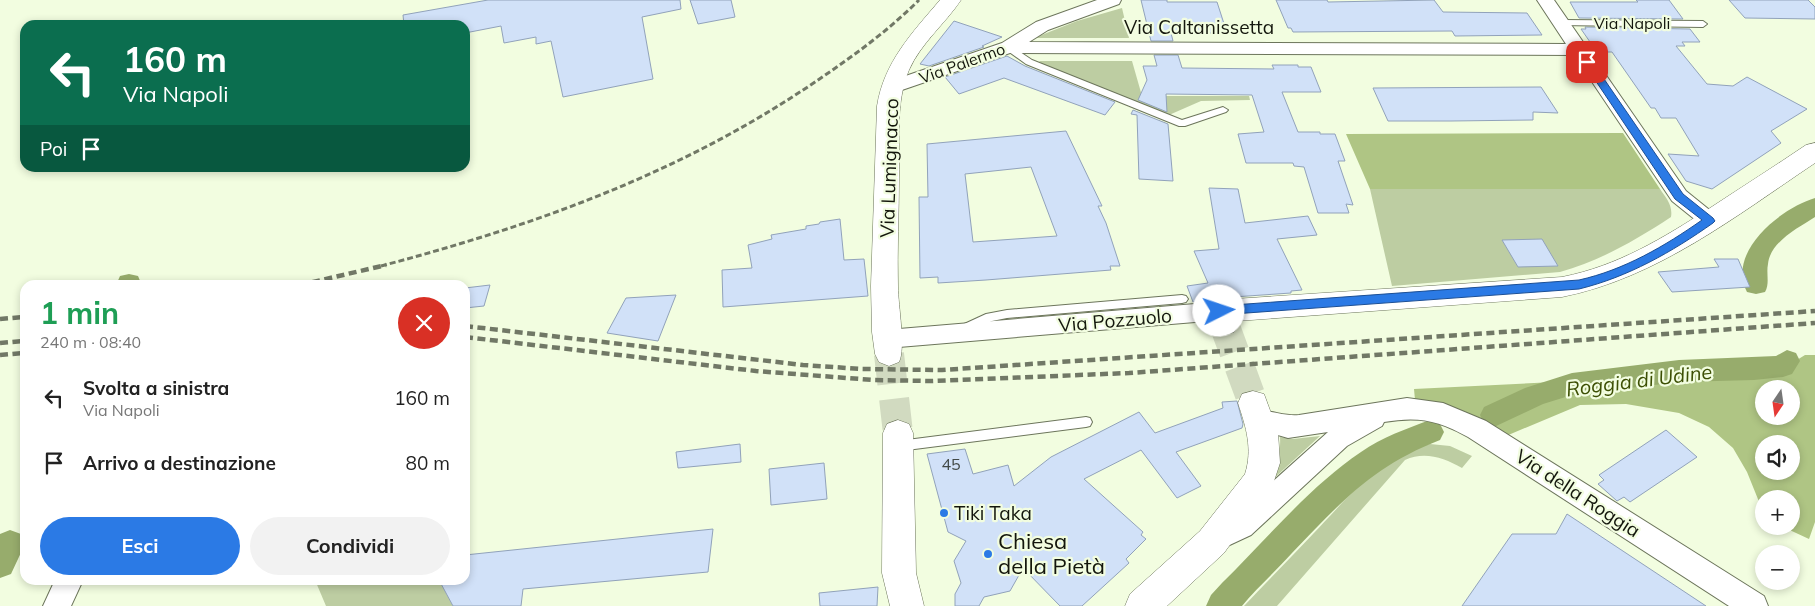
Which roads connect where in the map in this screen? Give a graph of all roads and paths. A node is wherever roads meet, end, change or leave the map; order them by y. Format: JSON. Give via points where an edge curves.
{"nodes":[{"id":1,"x":951,"y":0,"type":"edge"},
{"id":2,"x":1113,"y":0,"type":"edge"},
{"id":3,"x":1545,"y":0,"type":"edge"},
{"id":4,"x":1561,"y":23,"type":"junction"},
{"id":5,"x":1703,"y":24,"type":"dead end"},
{"id":6,"x":1008,"y":47,"type":"junction"},
{"id":7,"x":1580,"y":50,"type":"junction"},
{"id":8,"x":892,"y":87,"type":"junction"},
{"id":9,"x":1223,"y":110,"type":"dead end"},
{"id":10,"x":1815,"y":151,"type":"edge"},
{"id":11,"x":1710,"y":221,"type":"junction"},
{"id":12,"x":1182,"y":299,"type":"dead end"},
{"id":13,"x":1222,"y":317,"type":"joint"},
{"id":14,"x":958,"y":332,"type":"junction"},
{"id":15,"x":888,"y":346,"type":"joint"},
{"id":16,"x":1256,"y":411,"type":"joint"},
{"id":17,"x":1392,"y":411,"type":"junction"},
{"id":18,"x":1086,"y":422,"type":"dead end"},
{"id":19,"x":898,"y":439,"type":"joint"},
{"id":20,"x":1212,"y":542,"type":"junction"},
{"id":21,"x":68,"y":585,"type":"edge"},
{"id":22,"x":57,"y":606,"type":"edge"},
{"id":23,"x":907,"y":606,"type":"edge"},
{"id":24,"x":1142,"y":606,"type":"edge"},
{"id":25,"x":1754,"y":606,"type":"edge"}],
"edges":[{"from":1,"to":8,"type":"main road","name":"Via Lumignacco","via":[[905,58]]},
{"from":2,"to":6,"type":"street","name":"Via Palermo","via":[[1042,26]]},
{"from":3,"to":4,"type":"street","name":"Via Napoli"},
{"from":4,"to":5,"type":"lane","name":"Via Napoli"},
{"from":4,"to":7,"type":"street","name":"Via Napoli"},
{"from":6,"to":7,"type":"street","name":"Via Caltanissetta"},
{"from":6,"to":8,"type":"street","name":"Via Palermo"},
{"from":6,"to":9,"type":"lane","via":[[1029,62],[1182,124]]},
{"from":7,"to":11,"type":"street","name":"Via Napoli","via":[[1679,196]]},
{"from":8,"to":15,"type":"main road","name":"Via Lumignacco","via":[[886,205]]},
{"from":10,"to":11,"type":"main road","name":"Via Pozzuolo"},
{"from":11,"to":13,"type":"main road","name":"Via Pozzuolo","via":[[1634,266],[1579,284]]},
{"from":12,"to":14,"type":"lane","via":[[1007,314],[972,324]]},
{"from":13,"to":14,"type":"street","name":"Via Pozzuolo"},
{"from":14,"to":15,"type":"street","name":"Via Pozzuolo"},
{"from":16,"to":17,"type":"street","name":"Via della Roggia","via":[[1288,427]]},
{"from":16,"to":20,"type":"main road","via":[[1264,463],[1258,480]]},
{"from":17,"to":20,"type":"street","name":"Via della Roggia","via":[[1358,425],[1338,438],[1242,526]]},
{"from":17,"to":25,"type":"street","name":"Via della Roggia","via":[[1427,409],[1465,422]]},
{"from":18,"to":19,"type":"lane"},
{"from":19,"to":23,"type":"main road","via":[[899,573]]},
{"from":20,"to":24,"type":"main road"},
{"from":21,"to":22,"type":"street"}]}
